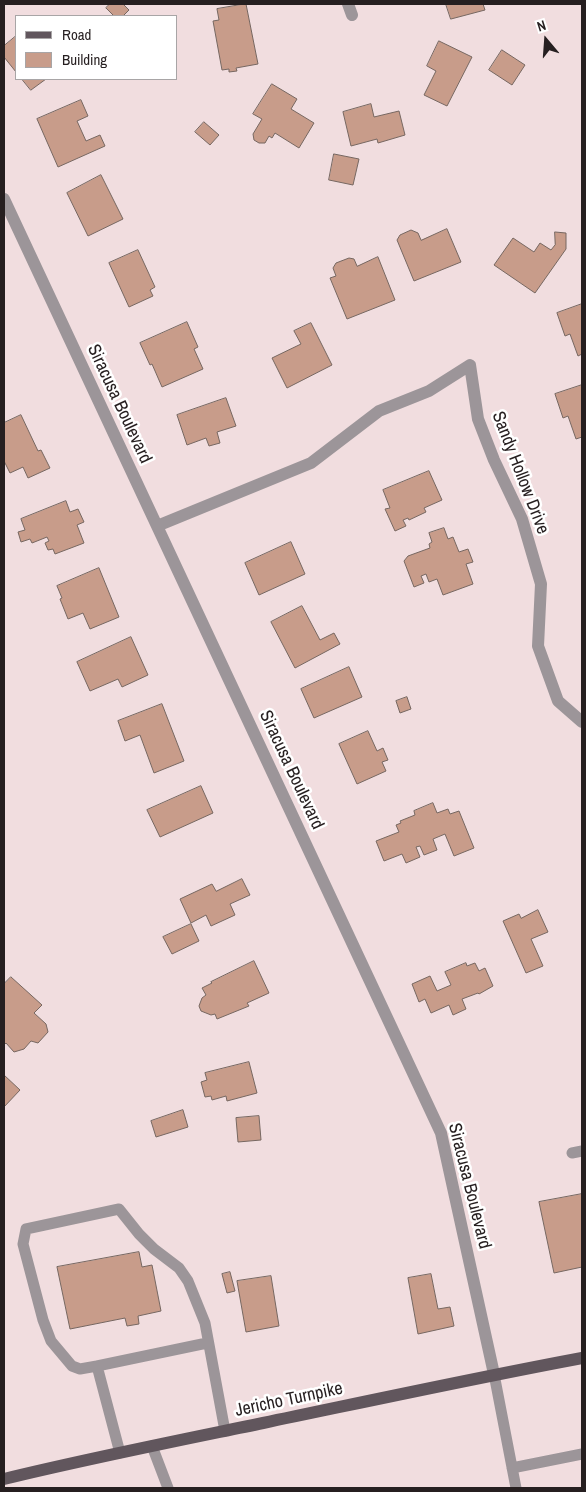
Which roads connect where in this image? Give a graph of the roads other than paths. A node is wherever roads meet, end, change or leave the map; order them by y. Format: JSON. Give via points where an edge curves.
{"nodes":[{"id":1,"x":4,"y":199,"type":"edge"},
{"id":2,"x":157,"y":526,"type":"junction"},
{"id":3,"x":582,"y":722,"type":"edge"},
{"id":4,"x":207,"y":1342,"type":"junction"},
{"id":5,"x":582,"y":1358,"type":"edge"},
{"id":6,"x":96,"y":1366,"type":"junction"},
{"id":7,"x":494,"y":1374,"type":"junction"},
{"id":8,"x":225,"y":1431,"type":"junction"},
{"id":9,"x":152,"y":1446,"type":"junction"},
{"id":10,"x":120,"y":1453,"type":"junction"},
{"id":11,"x":582,"y":1454,"type":"edge"},
{"id":12,"x":512,"y":1468,"type":"junction"},
{"id":13,"x":4,"y":1480,"type":"edge"},
{"id":14,"x":168,"y":1488,"type":"edge"},
{"id":15,"x":516,"y":1488,"type":"edge"}],
"edges":[{"from":1,"to":2,"type":"street","name":"Siracusa Boulevard"},
{"from":2,"to":3,"type":"street","name":"Sandy Hollow Drive","via":[[311,463],[379,411],[429,391],[470,365],[478,420],[522,519],[541,584],[538,646],[558,701]]},
{"from":2,"to":7,"type":"street","name":"Siracusa Boulevard","via":[[441,1133]]},
{"from":4,"to":6,"type":"lane"},
{"from":4,"to":6,"type":"lane","via":[[205,1323],[184,1273],[154,1249],[119,1209],[26,1229],[23,1244],[51,1341],[72,1366],[80,1369]]},
{"from":4,"to":8,"type":"lane"},
{"from":5,"to":7,"type":"main road","name":"Jericho Turnpike"},
{"from":6,"to":10,"type":"lane"},
{"from":7,"to":8,"type":"main road","name":"Jericho Turnpike"},
{"from":7,"to":12,"type":"lane"},
{"from":8,"to":9,"type":"main road","name":"Jericho Turnpike"},
{"from":9,"to":10,"type":"main road","name":"Jericho Turnpike"},
{"from":9,"to":14,"type":"lane"},
{"from":10,"to":13,"type":"main road","name":"Jericho Turnpike"},
{"from":11,"to":12,"type":"lane"},
{"from":12,"to":15,"type":"lane"}]}
